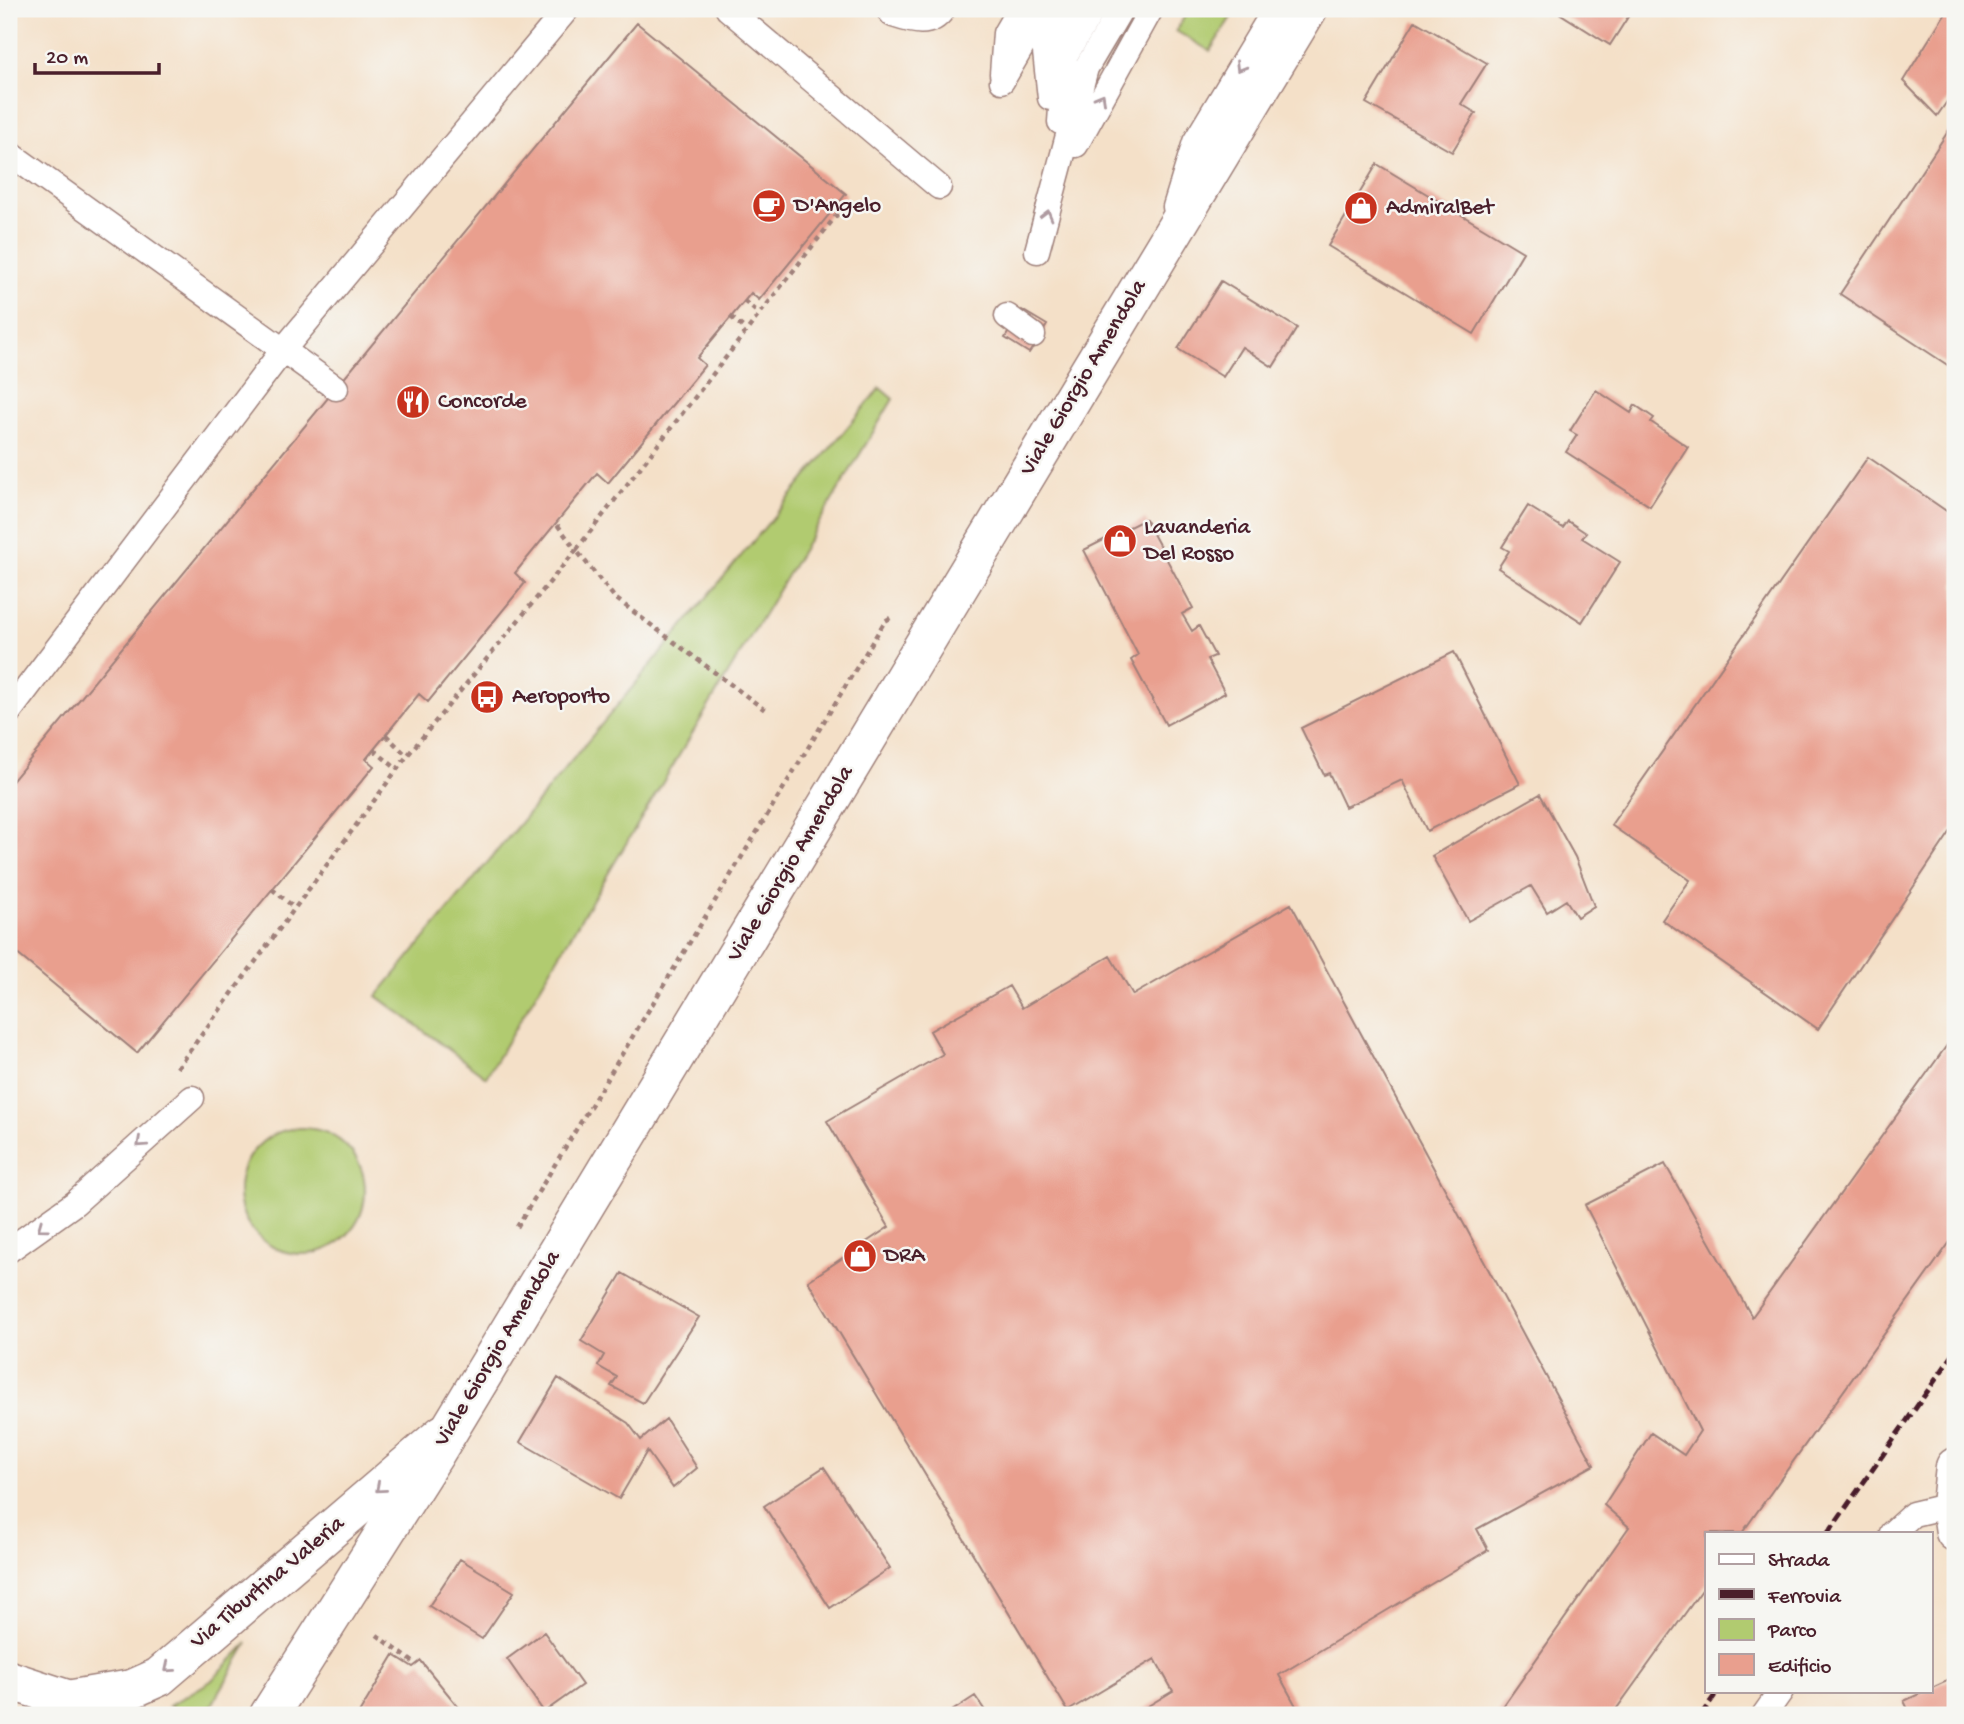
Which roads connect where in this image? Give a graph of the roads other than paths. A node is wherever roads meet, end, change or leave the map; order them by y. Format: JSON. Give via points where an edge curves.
{"nodes":[{"id":1,"x":567,"y":9,"type":"edge"},
{"id":2,"x":728,"y":9,"type":"edge"},
{"id":3,"x":888,"y":9,"type":"edge"},
{"id":4,"x":943,"y":9,"type":"edge"},
{"id":5,"x":1020,"y":9,"type":"edge"},
{"id":6,"x":1044,"y":9,"type":"edge"},
{"id":7,"x":1071,"y":9,"type":"edge"},
{"id":8,"x":1093,"y":9,"type":"edge"},
{"id":9,"x":1121,"y":9,"type":"edge"},
{"id":10,"x":1151,"y":9,"type":"edge"},
{"id":11,"x":1275,"y":9,"type":"edge"},
{"id":12,"x":1308,"y":9,"type":"edge"},
{"id":13,"x":1005,"y":21,"type":"edge"},
{"id":14,"x":9,"y":153,"type":"edge"},
{"id":15,"x":1057,"y":179,"type":"junction"},
{"id":16,"x":939,"y":187,"type":"dead end"},
{"id":17,"x":1162,"y":250,"type":"junction"},
{"id":18,"x":1037,"y":251,"type":"dead end"},
{"id":19,"x":1007,"y":316,"type":"dead end"},
{"id":20,"x":1033,"y":335,"type":"dead end"},
{"id":21,"x":283,"y":350,"type":"junction"},
{"id":22,"x":336,"y":388,"type":"dead end"},
{"id":23,"x":9,"y":712,"type":"edge"},
{"id":24,"x":191,"y":1098,"type":"dead end"},
{"id":25,"x":9,"y":1250,"type":"edge"},
{"id":26,"x":450,"y":1428,"type":"junction"},
{"id":27,"x":1955,"y":1467,"type":"edge"},
{"id":28,"x":1953,"y":1519,"type":"edge"},
{"id":29,"x":1893,"y":1532,"type":"edge"},
{"id":30,"x":9,"y":1680,"type":"edge"},
{"id":31,"x":1780,"y":1692,"type":"edge"},
{"id":32,"x":67,"y":1700,"type":"junction"},
{"id":33,"x":120,"y":1715,"type":"edge"},
{"id":34,"x":269,"y":1715,"type":"edge"},
{"id":35,"x":1764,"y":1715,"type":"edge"}],
"edges":[{"from":1,"to":21,"type":"lane"},
{"from":2,"to":16,"type":"lane"},
{"from":3,"to":4,"type":"lane","via":[[915,22],[927,21]]},
{"from":5,"to":13,"type":"lane"},
{"from":6,"to":13,"type":"lane","via":[[1002,81]]},
{"from":7,"to":15,"type":"lane","via":[[1045,52]]},
{"from":8,"to":15,"type":"lane","via":[[1065,57]]},
{"from":9,"to":15,"type":"lane","via":[[1086,68]]},
{"from":15,"to":10,"type":"lane","one_way":true},
{"from":11,"to":17,"type":"lane","one_way":true,"via":[[1195,142]]},
{"from":12,"to":17,"type":"main road","name":"Viale Giorgio Amendola"},
{"from":14,"to":21,"type":"lane"},
{"from":18,"to":15,"type":"lane","one_way":true},
{"from":17,"to":26,"type":"main road","name":"Viale Giorgio Amendola"},
{"from":19,"to":20,"type":"lane"},
{"from":21,"to":22,"type":"lane"},
{"from":21,"to":23,"type":"lane"},
{"from":24,"to":25,"type":"lane","one_way":true,"via":[[75,1203]]},
{"from":26,"to":32,"type":"main road","name":"Via Tiburtina Valeria","one_way":true,"via":[[159,1677],[132,1689]]},
{"from":26,"to":34,"type":"main road","name":"Viale Giorgio Amendola"},
{"from":27,"to":28,"type":"main road"},
{"from":28,"to":29,"type":"lane","via":[[1913,1514]]},
{"from":30,"to":32,"type":"main road","name":"Via Tiburtina Valeria"},
{"from":31,"to":35,"type":"lane"},
{"from":32,"to":33,"type":"main road","name":"Via Tiburtina Valeria"}]}
